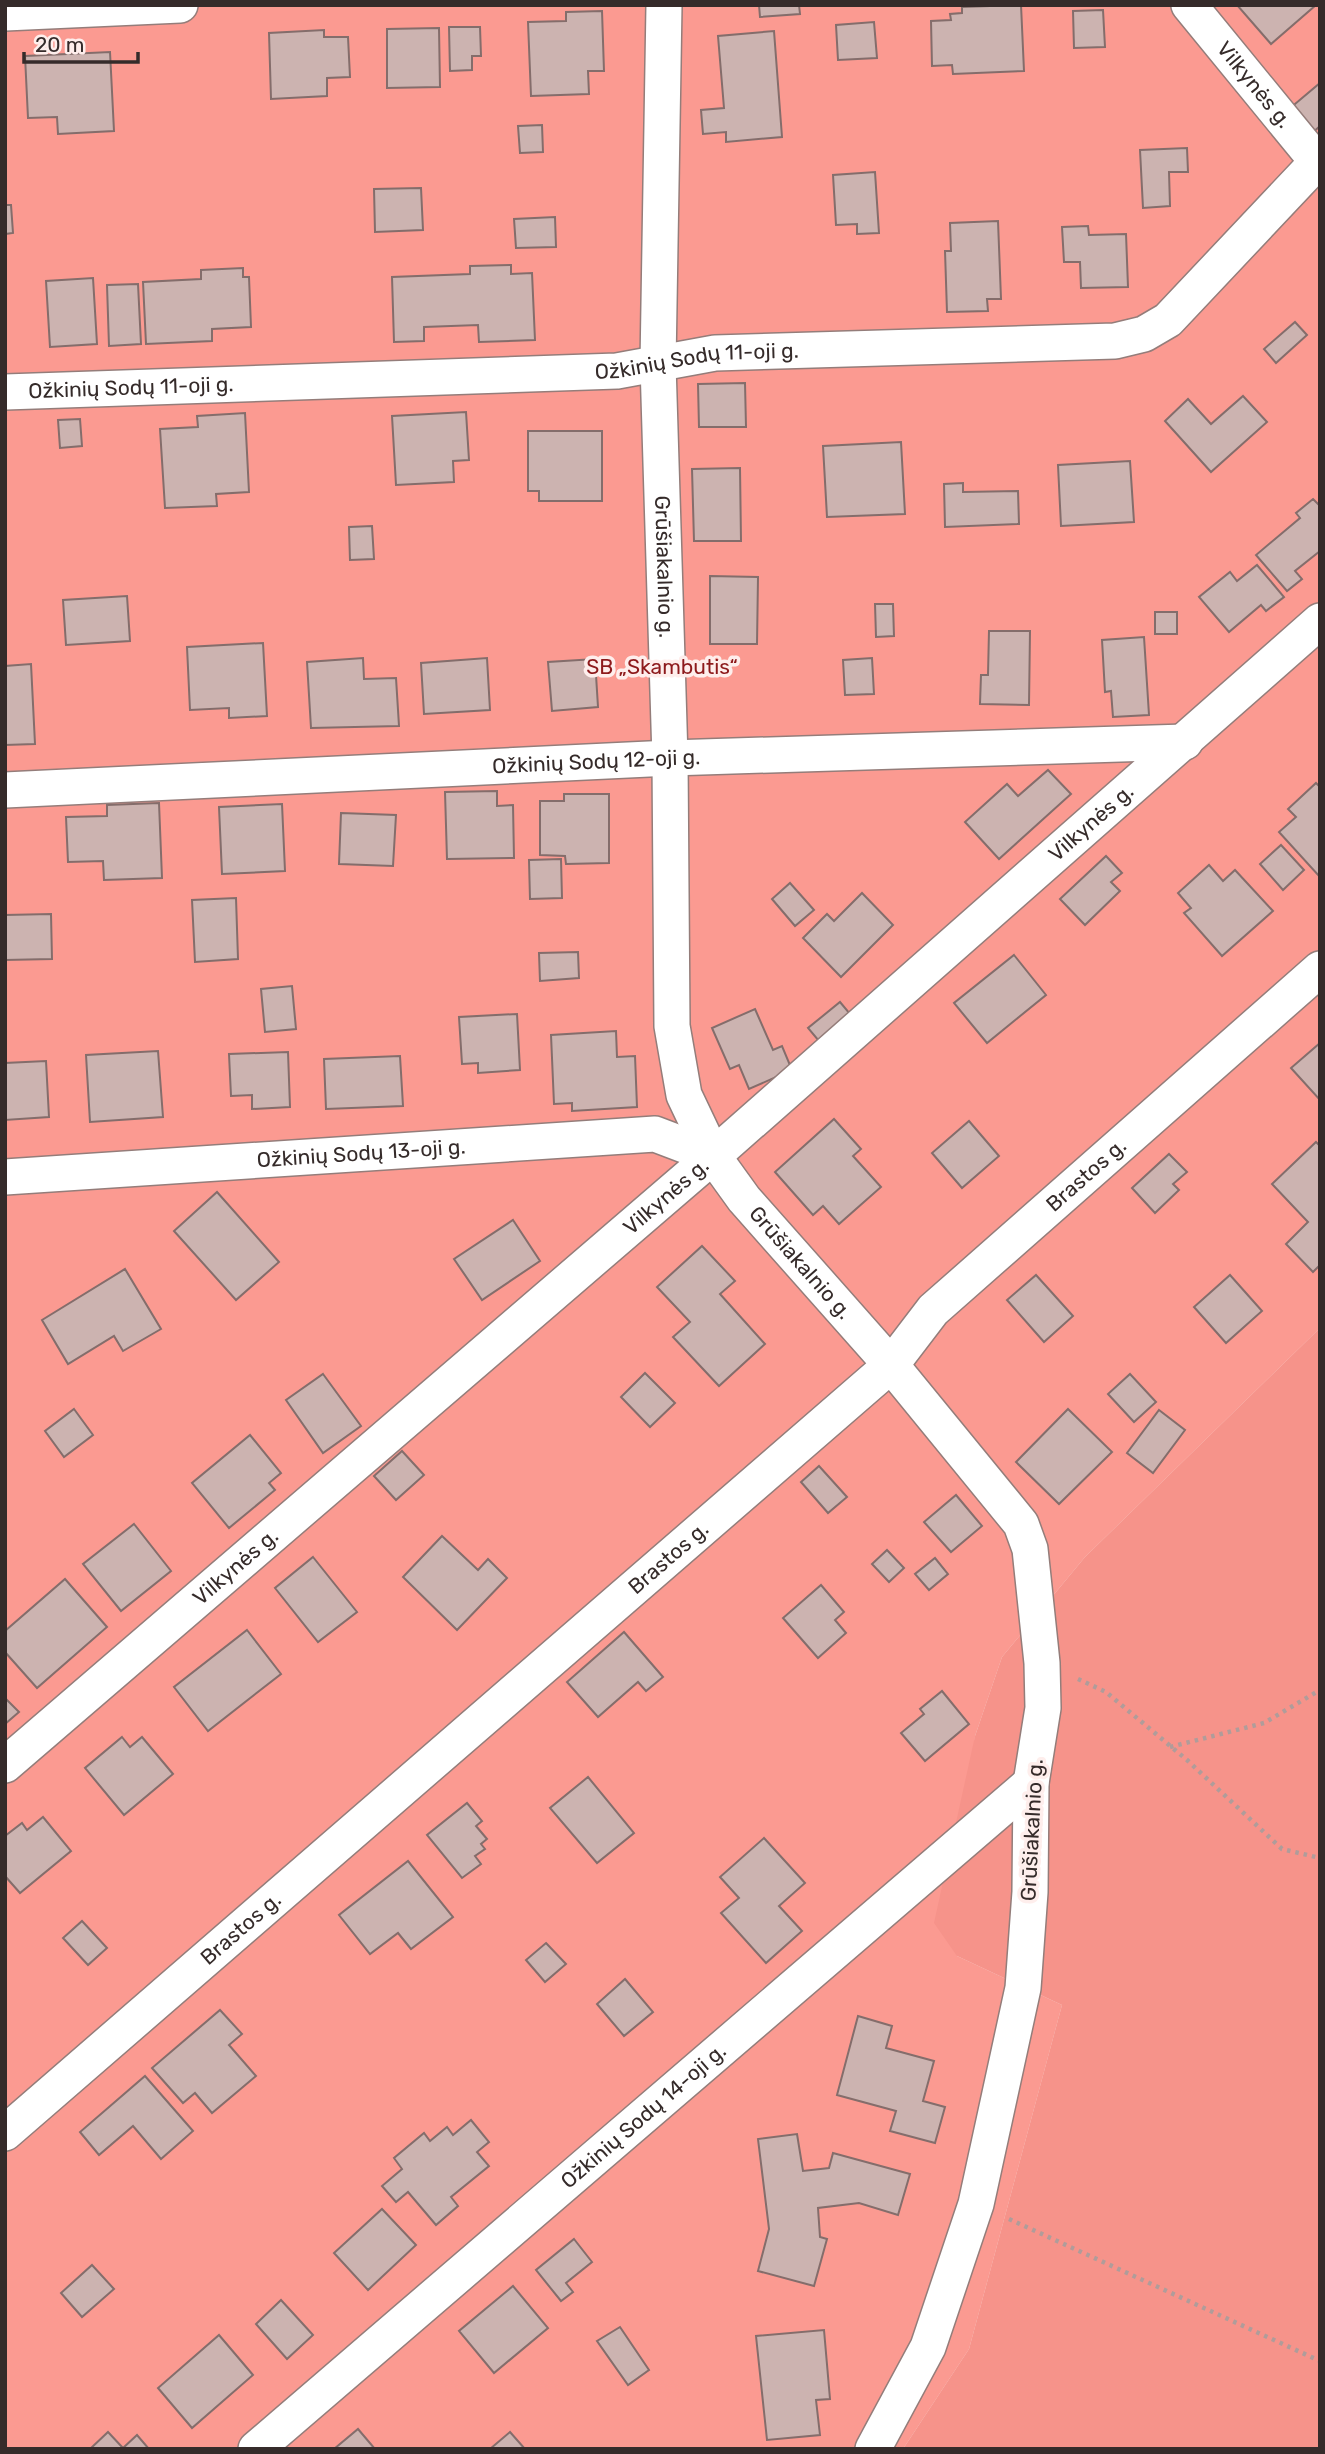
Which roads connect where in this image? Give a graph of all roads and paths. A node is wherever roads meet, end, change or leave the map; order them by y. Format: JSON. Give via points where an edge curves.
{"nodes":[{"id":1,"x":180,"y":5,"type":"edge"},
{"id":2,"x":664,"y":5,"type":"edge"},
{"id":3,"x":1189,"y":5,"type":"edge"},
{"id":4,"x":5,"y":13,"type":"edge"},
{"id":5,"x":1319,"y":164,"type":"edge"},
{"id":6,"x":658,"y":364,"type":"junction"},
{"id":7,"x":5,"y":392,"type":"edge"},
{"id":8,"x":1320,"y":621,"type":"edge"},
{"id":9,"x":1185,"y":742,"type":"junction"},
{"id":10,"x":670,"y":758,"type":"junction"},
{"id":11,"x":5,"y":790,"type":"edge"},
{"id":12,"x":1320,"y":969,"type":"edge"},
{"id":13,"x":713,"y":1156,"type":"junction"},
{"id":14,"x":5,"y":1177,"type":"edge"},
{"id":15,"x":891,"y":1365,"type":"junction"},
{"id":16,"x":1042,"y":1663,"type":"junction"},
{"id":17,"x":1320,"y":1690,"type":"edge"},
{"id":18,"x":1170,"y":1747,"type":"junction"},
{"id":19,"x":5,"y":1765,"type":"edge"},
{"id":20,"x":1031,"y":1783,"type":"junction"},
{"id":21,"x":1320,"y":1858,"type":"edge"},
{"id":22,"x":5,"y":2133,"type":"edge"},
{"id":23,"x":976,"y":2204,"type":"junction"},
{"id":24,"x":1320,"y":2361,"type":"edge"},
{"id":25,"x":256,"y":2449,"type":"edge"},
{"id":26,"x":873,"y":2449,"type":"edge"}],
"edges":[{"from":1,"to":4,"type":"street"},
{"from":2,"to":6,"type":"street","name":"Grūšiakalnio g."},
{"from":3,"to":5,"type":"street","name":"Vilkynės g."},
{"from":5,"to":6,"type":"street","name":"Ožkinių Sodų 11-oji g.","via":[[1168,320],[1144,334],[1115,341],[715,353]]},
{"from":6,"to":7,"type":"street","name":"Ožkinių Sodų 11-oji g.","via":[[617,371]]},
{"from":6,"to":10,"type":"street","name":"Grūšiakalnio g."},
{"from":8,"to":9,"type":"street","name":"Vilkynės g."},
{"from":9,"to":10,"type":"street","name":"Ožkinių Sodų 12-oji g."},
{"from":9,"to":13,"type":"street","name":"Vilkynės g."},
{"from":10,"to":11,"type":"street","name":"Ožkinių Sodų 12-oji g."},
{"from":10,"to":13,"type":"street","name":"Grūšiakalnio g.","via":[[672,1026],[684,1095]]},
{"from":12,"to":15,"type":"street","name":"Brastos g.","via":[[933,1310]]},
{"from":13,"to":14,"type":"street","name":"Ožkinių Sodų 13-oji g.","via":[[655,1134]]},
{"from":13,"to":15,"type":"street","name":"Grūšiakalnio g.","via":[[744,1199]]},
{"from":13,"to":19,"type":"street","name":"Vilkynės g."},
{"from":15,"to":16,"type":"street","name":"Grūšiakalnio g.","via":[[1021,1524],[1031,1549]]},
{"from":15,"to":22,"type":"street","name":"Brastos g."},
{"from":16,"to":18,"type":"path","via":[[1106,1692]]},
{"from":16,"to":20,"type":"street","name":"Grūšiakalnio g.","via":[[1042,1708]]},
{"from":17,"to":18,"type":"path","via":[[1264,1723]]},
{"from":18,"to":21,"type":"path","via":[[1282,1849]]},
{"from":20,"to":23,"type":"street","name":"Grūšiakalnio g.","via":[[1023,1988]]},
{"from":20,"to":25,"type":"street","name":"Ožkinių Sodų 14-oji g."},
{"from":23,"to":24,"type":"path"},
{"from":23,"to":26,"type":"street","name":"Grūšiakalnio g.","via":[[928,2347]]}]}
